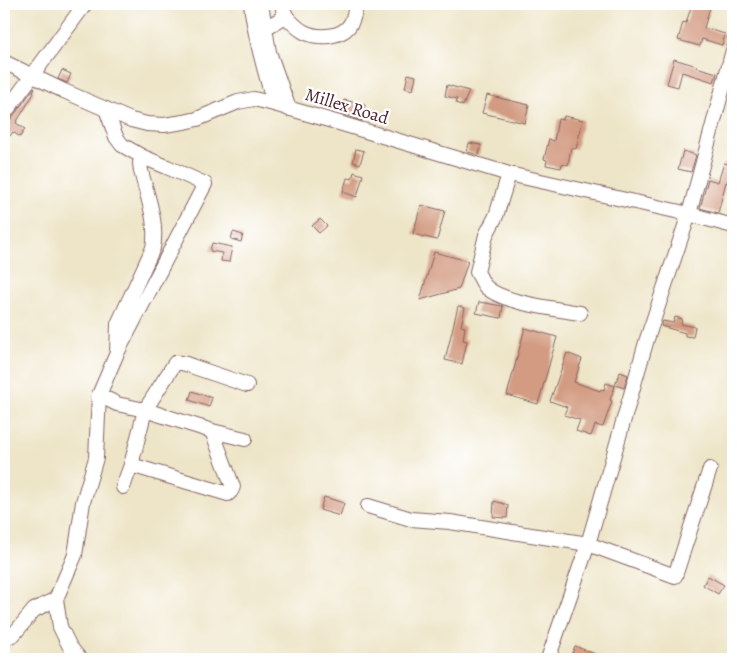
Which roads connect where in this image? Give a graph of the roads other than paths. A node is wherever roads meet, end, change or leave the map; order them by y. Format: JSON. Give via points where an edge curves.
{"nodes":[{"id":1,"x":85,"y":4,"type":"edge"},
{"id":2,"x":251,"y":4,"type":"edge"},
{"id":3,"x":261,"y":4,"type":"edge"},
{"id":4,"x":357,"y":4,"type":"edge"},
{"id":5,"x":284,"y":10,"type":"edge"},
{"id":6,"x":265,"y":28,"type":"junction"},
{"id":7,"x":733,"y":50,"type":"edge"},
{"id":8,"x":4,"y":62,"type":"edge"},
{"id":9,"x":32,"y":76,"type":"junction"},
{"id":10,"x":274,"y":104,"type":"junction"},
{"id":11,"x":106,"y":109,"type":"junction"},
{"id":12,"x":289,"y":109,"type":"junction"},
{"id":13,"x":4,"y":114,"type":"edge"},
{"id":14,"x":143,"y":157,"type":"junction"},
{"id":15,"x":509,"y":174,"type":"junction"},
{"id":16,"x":689,"y":214,"type":"junction"},
{"id":17,"x":733,"y":226,"type":"edge"},
{"id":18,"x":580,"y":313,"type":"dead end"},
{"id":19,"x":117,"y":353,"type":"junction"},
{"id":20,"x":247,"y":385,"type":"dead end"},
{"id":21,"x":99,"y":395,"type":"junction"},
{"id":22,"x":145,"y":410,"type":"junction"},
{"id":23,"x":212,"y":431,"type":"junction"},
{"id":24,"x":245,"y":440,"type":"dead end"},
{"id":25,"x":131,"y":465,"type":"junction"},
{"id":26,"x":710,"y":469,"type":"dead end"},
{"id":27,"x":123,"y":487,"type":"dead end"},
{"id":28,"x":368,"y":506,"type":"dead end"},
{"id":29,"x":588,"y":544,"type":"junction"},
{"id":30,"x":56,"y":599,"type":"junction"},
{"id":31,"x":4,"y":639,"type":"edge"},
{"id":32,"x":80,"y":659,"type":"edge"},
{"id":33,"x":548,"y":659,"type":"edge"}],
"edges":[{"from":1,"to":9,"type":"street"},
{"from":2,"to":10,"type":"street","via":[[254,30]]},
{"from":3,"to":6,"type":"street"},
{"from":4,"to":5,"type":"street","via":[[351,24],[339,34],[330,36],[304,32],[292,23]]},
{"from":5,"to":6,"type":"street"},
{"from":6,"to":12,"type":"street","via":[[269,52]]},
{"from":7,"to":16,"type":"street"},
{"from":8,"to":9,"type":"street","name":"Millex Road"},
{"from":9,"to":11,"type":"street","name":"Millex Road"},
{"from":9,"to":13,"type":"street"},
{"from":10,"to":11,"type":"street","name":"Millex Road","via":[[254,99],[197,119],[164,124],[131,120]]},
{"from":10,"to":12,"type":"street","name":"Millex Road"},
{"from":11,"to":14,"type":"street","via":[[122,145]]},
{"from":12,"to":15,"type":"street","name":"Millex Road"},
{"from":14,"to":19,"type":"street","via":[[141,171],[155,237],[118,324]]},
{"from":14,"to":19,"type":"street","via":[[205,184]]},
{"from":15,"to":16,"type":"street","name":"Millex Road"},
{"from":15,"to":18,"type":"street","via":[[496,216],[486,235],[477,272],[485,286],[496,294],[527,304]]},
{"from":16,"to":17,"type":"street","name":"Millex Road"},
{"from":16,"to":29,"type":"street","via":[[648,339]]},
{"from":19,"to":21,"type":"street"},
{"from":20,"to":22,"type":"street","via":[[175,362]]},
{"from":21,"to":22,"type":"street","via":[[116,404]]},
{"from":21,"to":30,"type":"street","via":[[96,458],[83,502],[75,554]]},
{"from":22,"to":23,"type":"street"},
{"from":22,"to":25,"type":"street"},
{"from":23,"to":24,"type":"street"},
{"from":23,"to":25,"type":"street","via":[[233,487],[228,494]]},
{"from":25,"to":27,"type":"street"},
{"from":26,"to":29,"type":"street","via":[[675,576]]},
{"from":28,"to":29,"type":"street","via":[[411,519]]},
{"from":29,"to":33,"type":"street"},
{"from":30,"to":31,"type":"street","via":[[34,610],[14,634]]},
{"from":30,"to":32,"type":"street","via":[[60,627]]}]}
